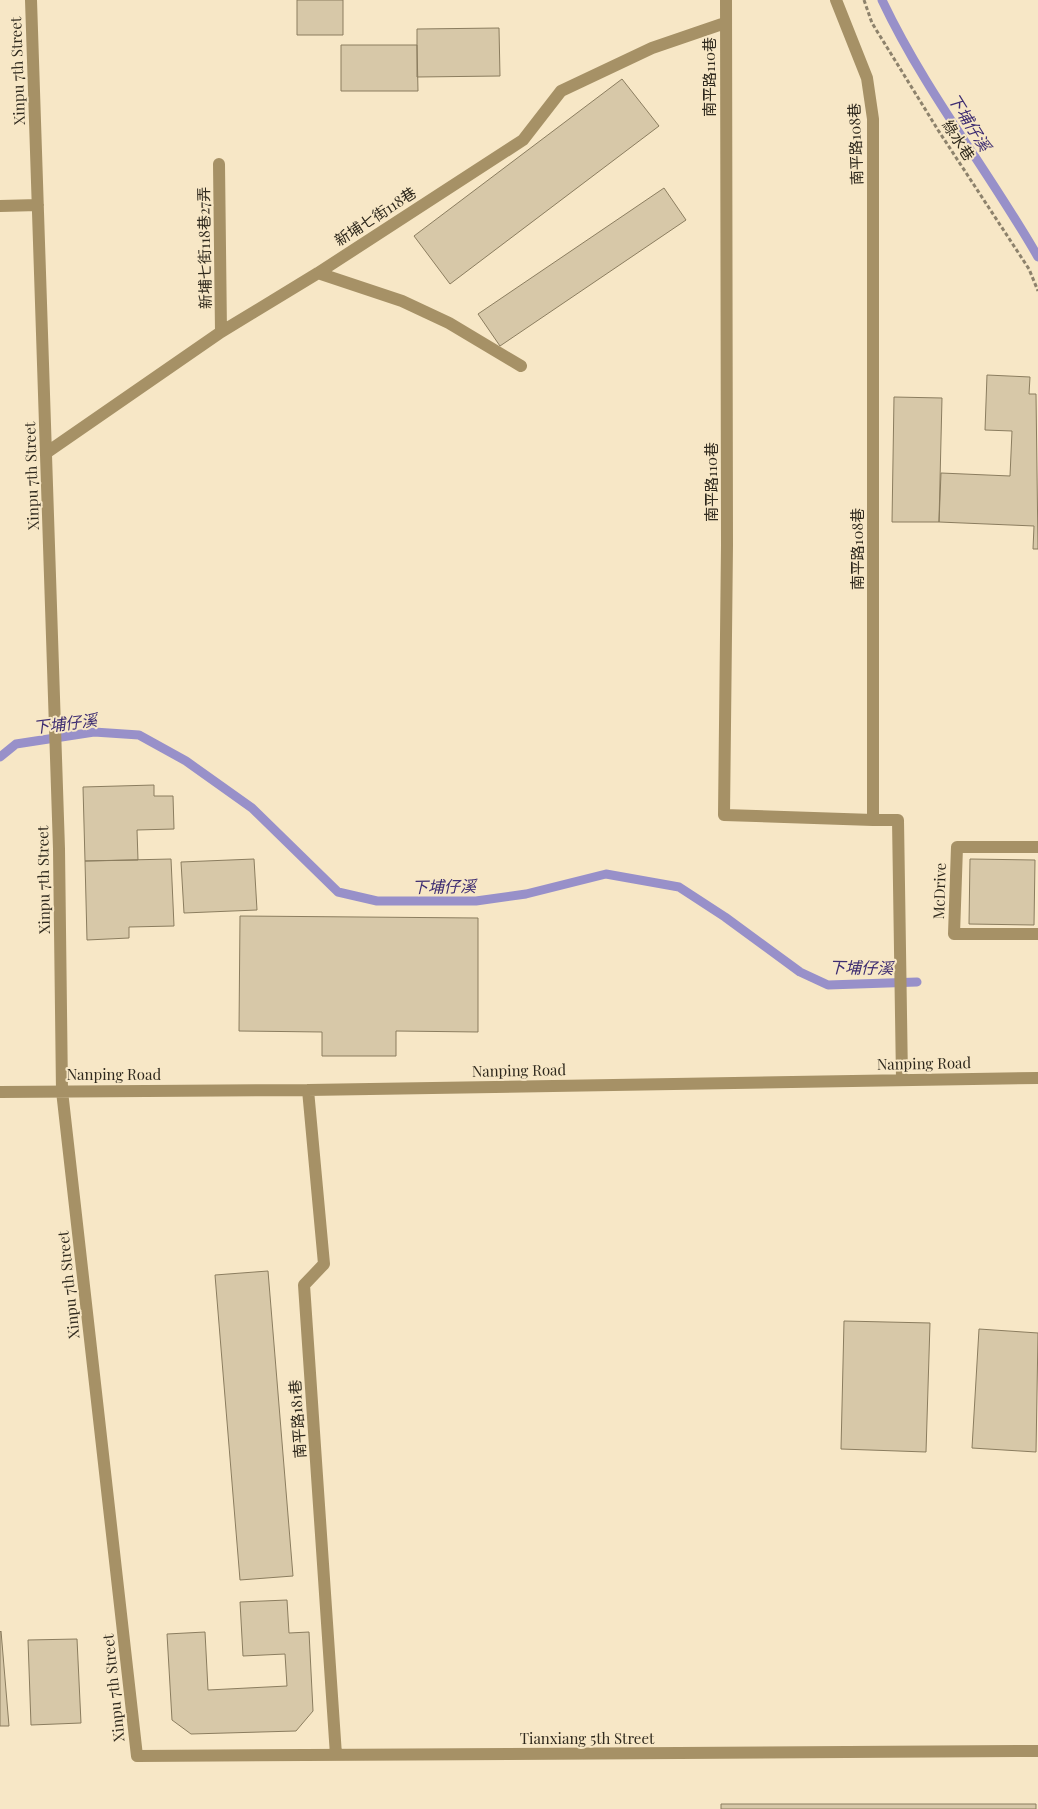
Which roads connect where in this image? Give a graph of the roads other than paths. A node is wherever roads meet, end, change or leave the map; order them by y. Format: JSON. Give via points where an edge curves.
{"nodes":[{"id":1,"x":31,"y":0,"type":"edge"},
{"id":2,"x":726,"y":0,"type":"edge"},
{"id":3,"x":836,"y":0,"type":"edge"},
{"id":4,"x":725,"y":23,"type":"junction"},
{"id":5,"x":219,"y":164,"type":"dead end"},
{"id":6,"x":38,"y":205,"type":"junction"},
{"id":7,"x":0,"y":206,"type":"edge"},
{"id":8,"x":318,"y":273,"type":"junction"},
{"id":9,"x":221,"y":332,"type":"junction"},
{"id":10,"x":522,"y":366,"type":"dead end"},
{"id":11,"x":46,"y":453,"type":"junction"},
{"id":12,"x":873,"y":820,"type":"junction"},
{"id":13,"x":1038,"y":847,"type":"edge"},
{"id":14,"x":1038,"y":934,"type":"edge"},
{"id":15,"x":1038,"y":1078,"type":"edge"},
{"id":16,"x":902,"y":1079,"type":"junction"},
{"id":17,"x":308,"y":1090,"type":"junction"},
{"id":18,"x":62,"y":1091,"type":"junction"},
{"id":19,"x":0,"y":1092,"type":"edge"},
{"id":20,"x":1038,"y":1751,"type":"edge"},
{"id":21,"x":336,"y":1755,"type":"junction"},
{"id":22,"x":137,"y":1756,"type":"joint"}],
"edges":[{"from":1,"to":6,"type":"street","name":"Xinpu 7th Street"},
{"from":2,"to":4,"type":"street","name":"南平路110巷"},
{"from":3,"to":12,"type":"street","name":"南平路108巷","via":[[866,78],[873,119]]},
{"from":4,"to":8,"type":"street","name":"新埔七街118巷","via":[[652,48],[561,91],[523,140]]},
{"from":4,"to":12,"type":"street","name":"南平路110巷","via":[[727,555],[724,815]]},
{"from":5,"to":9,"type":"street","name":"新埔七街118巷27弄"},
{"from":6,"to":7,"type":"street"},
{"from":6,"to":11,"type":"street","name":"Xinpu 7th Street"},
{"from":8,"to":9,"type":"street","name":"新埔七街118巷"},
{"from":8,"to":10,"type":"street","via":[[410,304],[449,322]]},
{"from":9,"to":11,"type":"street","name":"新埔七街118巷"},
{"from":11,"to":18,"type":"street","name":"Xinpu 7th Street"},
{"from":12,"to":16,"type":"street","via":[[898,820]]},
{"from":13,"to":14,"type":"street","name":"McDrive","via":[[957,846],[954,934]]},
{"from":15,"to":16,"type":"street","name":"Nanping Road"},
{"from":16,"to":17,"type":"street","name":"Nanping Road"},
{"from":17,"to":18,"type":"street","name":"Nanping Road"},
{"from":17,"to":21,"type":"street","name":"南平路181巷","via":[[324,1264],[304,1285]]},
{"from":18,"to":19,"type":"street","name":"Nanping Road"},
{"from":18,"to":22,"type":"street","name":"Xinpu 7th Street"},
{"from":20,"to":21,"type":"street","name":"Tianxiang 5th Street"},
{"from":21,"to":22,"type":"street","name":"Tianxiang 5th Street"}]}
